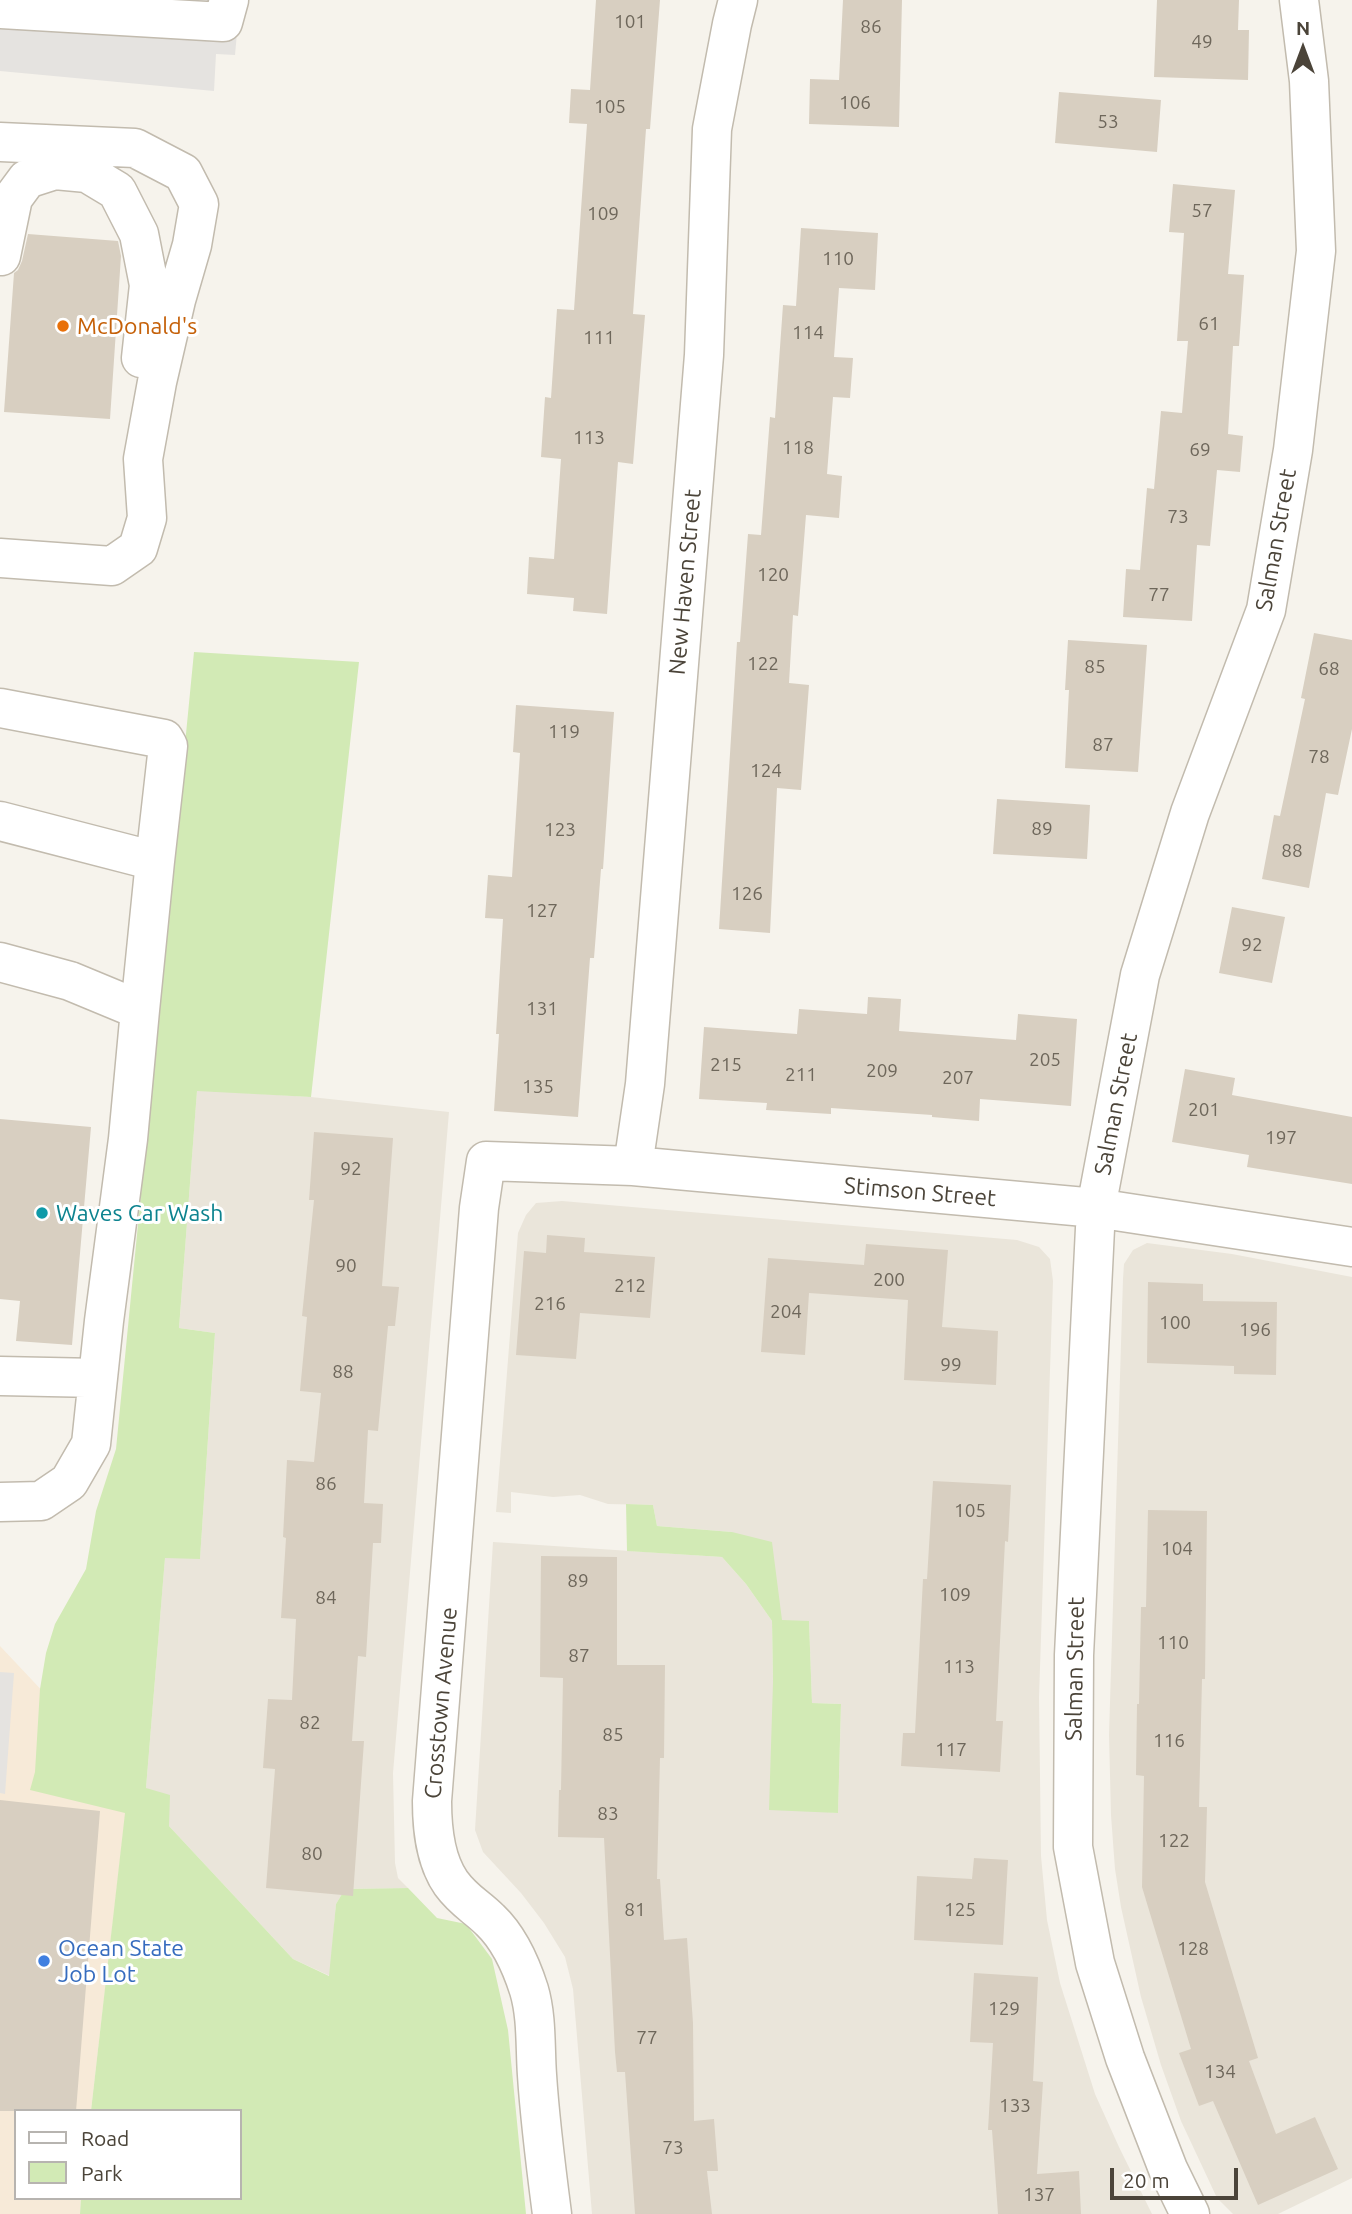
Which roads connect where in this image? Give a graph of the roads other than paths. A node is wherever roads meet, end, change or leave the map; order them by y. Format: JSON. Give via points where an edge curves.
{"nodes":[{"id":1,"x":229,"y":0,"type":"edge"},
{"id":2,"x":738,"y":0,"type":"edge"},
{"id":3,"x":1299,"y":0,"type":"edge"},
{"id":4,"x":13,"y":6,"type":"edge"},
{"id":5,"x":0,"y":142,"type":"edge"},
{"id":6,"x":42,"y":144,"type":"junction"},
{"id":7,"x":87,"y":173,"type":"junction"},
{"id":8,"x":1,"y":256,"type":"edge"},
{"id":9,"x":0,"y":262,"type":"edge"},
{"id":10,"x":176,"y":300,"type":"junction"},
{"id":11,"x":142,"y":459,"type":"junction"},
{"id":12,"x":0,"y":558,"type":"edge"},
{"id":13,"x":0,"y":708,"type":"edge"},
{"id":14,"x":0,"y":821,"type":"edge"},
{"id":15,"x":155,"y":861,"type":"junction"},
{"id":16,"x":0,"y":962,"type":"edge"},
{"id":17,"x":140,"y":1010,"type":"junction"},
{"id":18,"x":486,"y":1161,"type":"joint"},
{"id":19,"x":634,"y":1166,"type":"junction"},
{"id":20,"x":1096,"y":1208,"type":"junction"},
{"id":21,"x":1352,"y":1247,"type":"edge"},
{"id":22,"x":0,"y":1376,"type":"edge"},
{"id":23,"x":98,"y":1378,"type":"junction"},
{"id":24,"x":0,"y":1502,"type":"edge"},
{"id":25,"x":552,"y":2214,"type":"edge"},
{"id":26,"x":1191,"y":2214,"type":"edge"}],
"edges":[{"from":1,"to":4,"type":"street","via":[[223,22]]},
{"from":2,"to":19,"type":"street","name":"New Haven Street","via":[[712,129],[704,355],[645,1084]]},
{"from":3,"to":20,"type":"street","name":"Salman Street","via":[[1309,81],[1316,251],[1293,450],[1266,610],[1190,813],[1140,975]]},
{"from":5,"to":6,"type":"street"},
{"from":6,"to":8,"type":"street","via":[[7,188]]},
{"from":6,"to":10,"type":"street","via":[[135,148],[183,173],[199,204]]},
{"from":7,"to":8,"type":"street","via":[[55,170],[27,179],[13,198]]},
{"from":7,"to":10,"type":"street","via":[[141,176],[161,183],[176,197],[182,233]]},
{"from":7,"to":11,"type":"street","via":[[117,191],[139,234],[149,285],[132,415]]},
{"from":8,"to":9,"type":"street"},
{"from":10,"to":11,"type":"street"},
{"from":11,"to":12,"type":"street","via":[[147,518],[138,548],[112,566]]},
{"from":13,"to":15,"type":"street","via":[[164,739],[168,746]]},
{"from":14,"to":15,"type":"street"},
{"from":15,"to":17,"type":"street"},
{"from":16,"to":17,"type":"street","via":[[70,981]]},
{"from":17,"to":23,"type":"street"},
{"from":18,"to":19,"type":"street","name":"Stimson Street"},
{"from":18,"to":25,"type":"street","name":"Crosstown Avenue","via":[[432,1828],[450,1881],[506,1937],[529,1991]]},
{"from":19,"to":20,"type":"street","name":"Stimson Street"},
{"from":20,"to":21,"type":"street","name":"Stimson Street"},
{"from":20,"to":26,"type":"street","name":"Salman Street","via":[[1074,1655],[1073,1846],[1095,1963],[1125,2058],[1168,2169]]},
{"from":22,"to":23,"type":"street"},
{"from":23,"to":24,"type":"street","via":[[91,1444],[69,1482],[41,1501]]}]}
